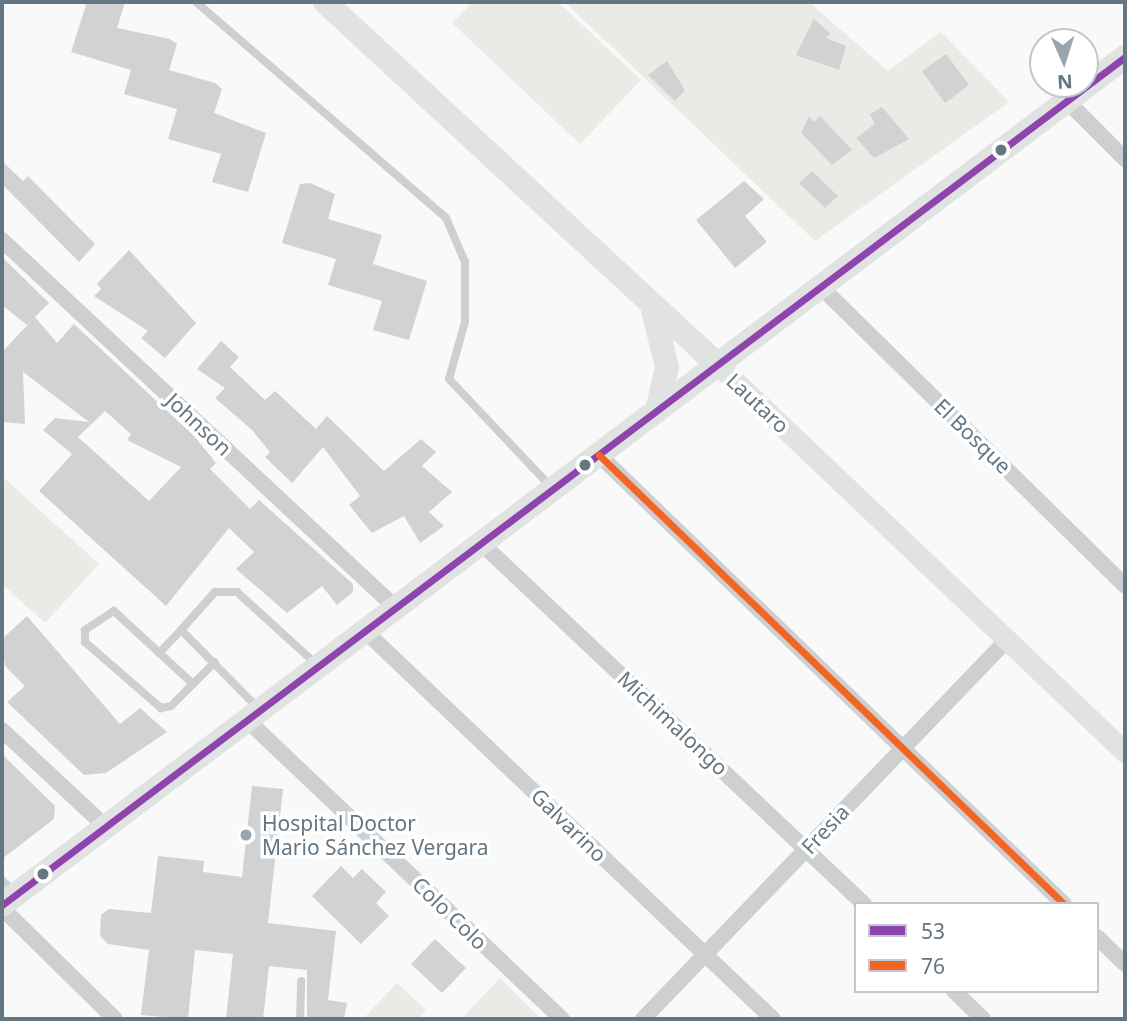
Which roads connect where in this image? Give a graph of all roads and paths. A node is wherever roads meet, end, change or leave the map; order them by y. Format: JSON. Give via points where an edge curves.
{"nodes":[{"id":1,"x":197,"y":2,"type":"edge"},
{"id":2,"x":325,"y":2,"type":"edge"},
{"id":3,"x":1125,"y":57,"type":"edge"},
{"id":4,"x":1067,"y":101,"type":"junction"},
{"id":5,"x":1125,"y":159,"type":"edge"},
{"id":6,"x":2,"y":240,"type":"edge"},
{"id":7,"x":821,"y":287,"type":"junction"},
{"id":8,"x":653,"y":310,"type":"junction"},
{"id":9,"x":718,"y":365,"type":"junction"},
{"id":10,"x":657,"y":411,"type":"junction"},
{"id":11,"x":599,"y":454,"type":"junction"},
{"id":12,"x":553,"y":489,"type":"junction"},
{"id":13,"x":481,"y":543,"type":"junction"},
{"id":14,"x":1125,"y":586,"type":"edge"},
{"id":15,"x":396,"y":608,"type":"junction"},
{"id":16,"x":181,"y":630,"type":"junction"},
{"id":17,"x":365,"y":631,"type":"junction"},
{"id":18,"x":1007,"y":639,"type":"junction"},
{"id":19,"x":159,"y":653,"type":"junction"},
{"id":20,"x":215,"y":662,"type":"junction"},
{"id":21,"x":318,"y":666,"type":"junction"},
{"id":22,"x":193,"y":684,"type":"junction"},
{"id":23,"x":253,"y":715,"type":"junction"},
{"id":24,"x":2,"y":730,"type":"edge"},
{"id":25,"x":903,"y":746,"type":"junction"},
{"id":26,"x":1125,"y":752,"type":"edge"},
{"id":27,"x":106,"y":827,"type":"junction"},
{"id":28,"x":807,"y":849,"type":"junction"},
{"id":29,"x":5,"y":897,"type":"edge"},
{"id":30,"x":862,"y":902,"type":"edge"},
{"id":31,"x":1062,"y":902,"type":"edge"},
{"id":32,"x":1099,"y":939,"type":"edge"},
{"id":33,"x":705,"y":955,"type":"junction"},
{"id":34,"x":1125,"y":964,"type":"edge"},
{"id":35,"x":301,"y":981,"type":"dead end"},
{"id":36,"x":956,"y":993,"type":"edge"},
{"id":37,"x":115,"y":1019,"type":"edge"},
{"id":38,"x":300,"y":1019,"type":"edge"},
{"id":39,"x":562,"y":1019,"type":"edge"},
{"id":40,"x":643,"y":1019,"type":"edge"},
{"id":41,"x":773,"y":1019,"type":"edge"},
{"id":42,"x":983,"y":1019,"type":"edge"}],
"edges":[{"from":1,"to":12,"type":"lane","via":[[446,218],[465,262],[465,322],[449,379]]},
{"from":2,"to":8,"type":"main road","name":"Lautaro"},
{"from":3,"to":4,"type":"main road"},
{"from":4,"to":5,"type":"street"},
{"from":4,"to":7,"type":"main road"},
{"from":6,"to":15,"type":"street","name":"Johnson"},
{"from":7,"to":9,"type":"main road"},
{"from":7,"to":14,"type":"street","name":"El Bosque"},
{"from":8,"to":9,"type":"main road","name":"Lautaro"},
{"from":8,"to":10,"type":"main road","via":[[667,368]]},
{"from":9,"to":10,"type":"main road"},
{"from":9,"to":18,"type":"street","name":"Lautaro"},
{"from":10,"to":11,"type":"main road"},
{"from":11,"to":12,"type":"main road"},
{"from":11,"to":25,"type":"street"},
{"from":12,"to":13,"type":"main road"},
{"from":13,"to":15,"type":"main road"},
{"from":13,"to":28,"type":"street","name":"Michimalongo"},
{"from":15,"to":17,"type":"main road"},
{"from":16,"to":19,"type":"lane"},
{"from":16,"to":20,"type":"lane"},
{"from":16,"to":21,"type":"lane","via":[[215,592],[237,592]]},
{"from":17,"to":21,"type":"main road"},
{"from":17,"to":33,"type":"street","name":"Galvarino"},
{"from":18,"to":25,"type":"street","name":"Fresia"},
{"from":18,"to":26,"type":"street","name":"Lautaro"},
{"from":19,"to":22,"type":"lane"},
{"from":19,"to":22,"type":"lane","via":[[114,611],[85,630],[85,642],[161,708]]},
{"from":20,"to":22,"type":"lane"},
{"from":20,"to":23,"type":"lane"},
{"from":21,"to":23,"type":"main road"},
{"from":23,"to":27,"type":"main road"},
{"from":23,"to":39,"type":"street","name":"Colo Colo"},
{"from":24,"to":27,"type":"street"},
{"from":25,"to":28,"type":"street","name":"Fresia"},
{"from":25,"to":31,"type":"street"},
{"from":27,"to":29,"type":"main road"},
{"from":28,"to":30,"type":"street","name":"Michimalongo"},
{"from":28,"to":33,"type":"street","name":"Fresia"},
{"from":29,"to":37,"type":"street"},
{"from":32,"to":34,"type":"street"},
{"from":33,"to":40,"type":"street","name":"Fresia"},
{"from":33,"to":41,"type":"street","name":"Galvarino"},
{"from":35,"to":38,"type":"lane"},
{"from":36,"to":42,"type":"street"}]}
